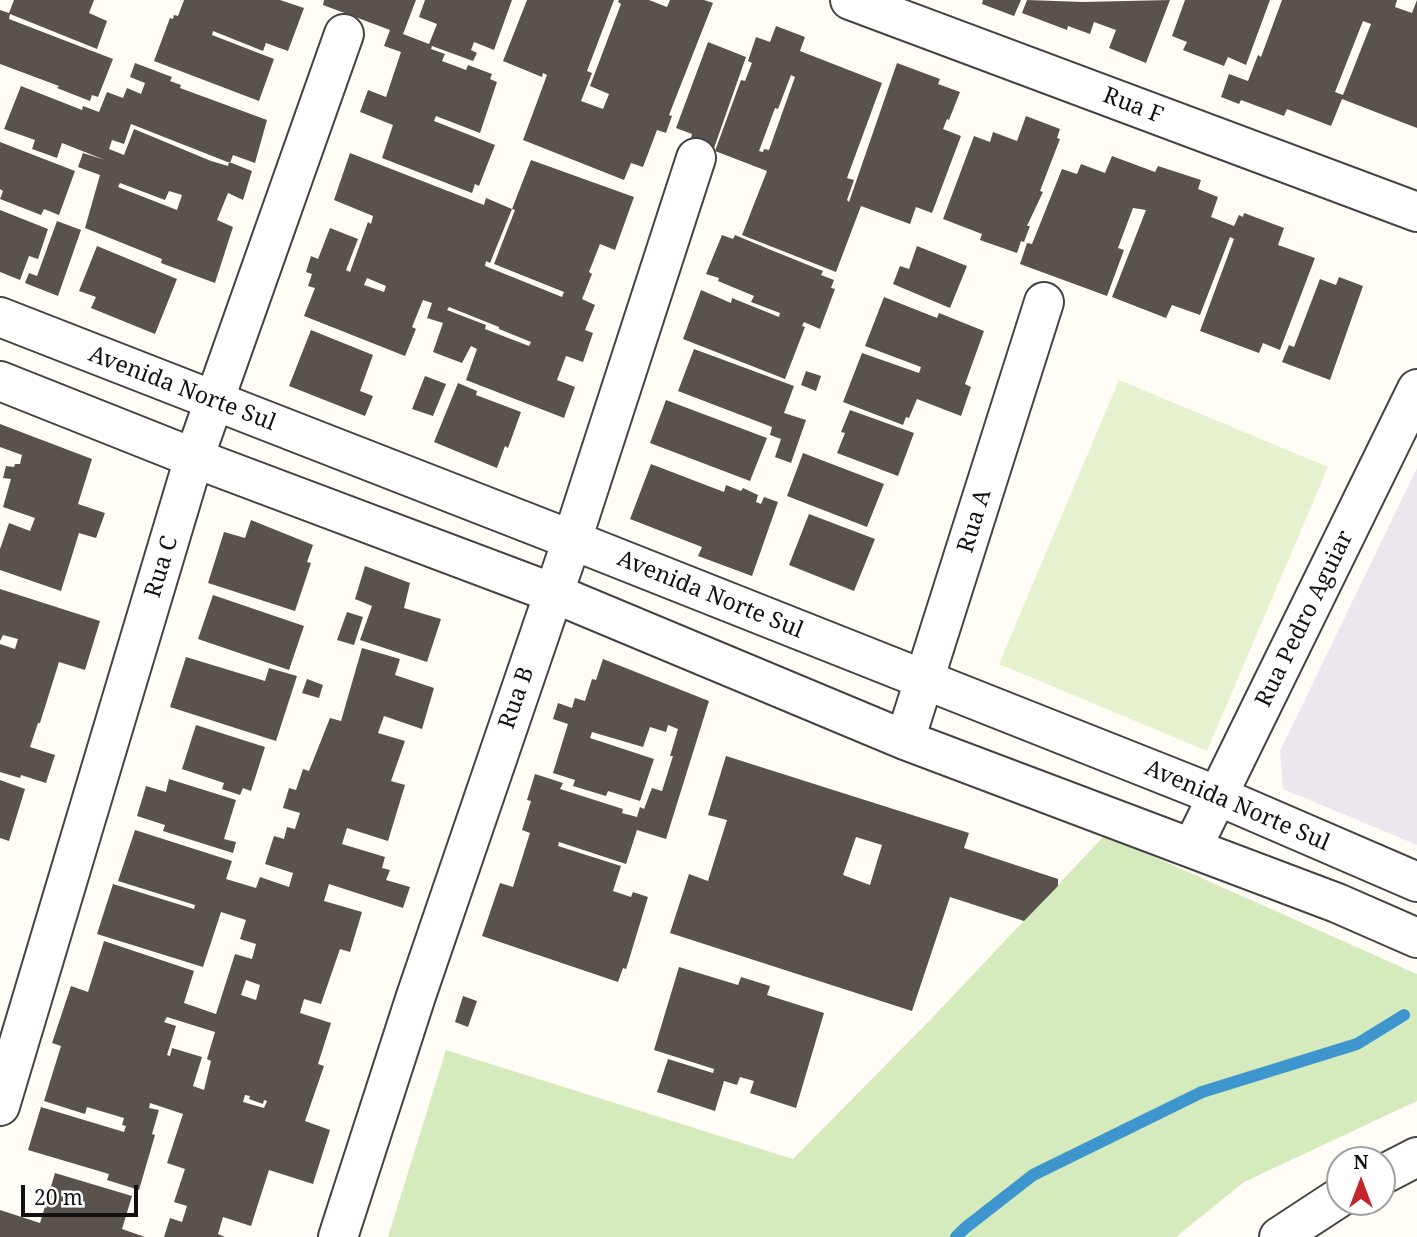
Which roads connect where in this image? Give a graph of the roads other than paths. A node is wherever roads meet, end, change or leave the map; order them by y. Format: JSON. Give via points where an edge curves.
{"nodes":[{"id":1,"x":850,"y":0,"type":"edge"},
{"id":2,"x":344,"y":34,"type":"dead end"},
{"id":3,"x":696,"y":158,"type":"dead end"},
{"id":4,"x":1417,"y":212,"type":"edge"},
{"id":5,"x":1044,"y":302,"type":"dead end"},
{"id":6,"x":0,"y":317,"type":"edge"},
{"id":7,"x":0,"y":381,"type":"edge"},
{"id":8,"x":1417,"y":389,"type":"edge"},
{"id":9,"x":215,"y":402,"type":"junction"},
{"id":10,"x":194,"y":458,"type":"junction"},
{"id":11,"x":572,"y":540,"type":"junction"},
{"id":12,"x":553,"y":593,"type":"junction"},
{"id":13,"x":925,"y":681,"type":"junction"},
{"id":14,"x":905,"y":740,"type":"junction"},
{"id":15,"x":1218,"y":796,"type":"junction"},
{"id":16,"x":1192,"y":848,"type":"junction"},
{"id":17,"x":1417,"y":882,"type":"edge"},
{"id":18,"x":1417,"y":939,"type":"edge"},
{"id":19,"x":0,"y":1106,"type":"edge"},
{"id":20,"x":1417,"y":1157,"type":"edge"},
{"id":21,"x":1396,"y":1168,"type":"edge"},
{"id":22,"x":1326,"y":1206,"type":"edge"},
{"id":23,"x":338,"y":1237,"type":"edge"},
{"id":24,"x":1279,"y":1237,"type":"edge"}],
"edges":[{"from":1,"to":4,"type":"street","name":"Rua F"},
{"from":2,"to":9,"type":"street","name":"Rua C"},
{"from":3,"to":11,"type":"street","name":"Rua B"},
{"from":5,"to":13,"type":"street","name":"Rua A"},
{"from":6,"to":9,"type":"street","name":"Avenida Norte Sul"},
{"from":7,"to":10,"type":"street"},
{"from":8,"to":15,"type":"street","name":"Rua Pedro Aguiar"},
{"from":9,"to":10,"type":"street","name":"Rua C"},
{"from":9,"to":11,"type":"street","name":"Avenida Norte Sul"},
{"from":10,"to":12,"type":"street"},
{"from":10,"to":19,"type":"street","name":"Rua C"},
{"from":11,"to":12,"type":"street","name":"Rua B"},
{"from":11,"to":13,"type":"street","name":"Avenida Norte Sul"},
{"from":12,"to":14,"type":"street"},
{"from":12,"to":23,"type":"street","name":"Rua B"},
{"from":13,"to":14,"type":"street","name":"Rua A"},
{"from":13,"to":15,"type":"street","name":"Avenida Norte Sul"},
{"from":14,"to":16,"type":"street"},
{"from":15,"to":16,"type":"street","name":"Rua Pedro Aguiar"},
{"from":15,"to":17,"type":"street","name":"Avenida Norte Sul"},
{"from":16,"to":18,"type":"street"},
{"from":20,"to":21,"type":"street"},
{"from":22,"to":24,"type":"street"}]}
